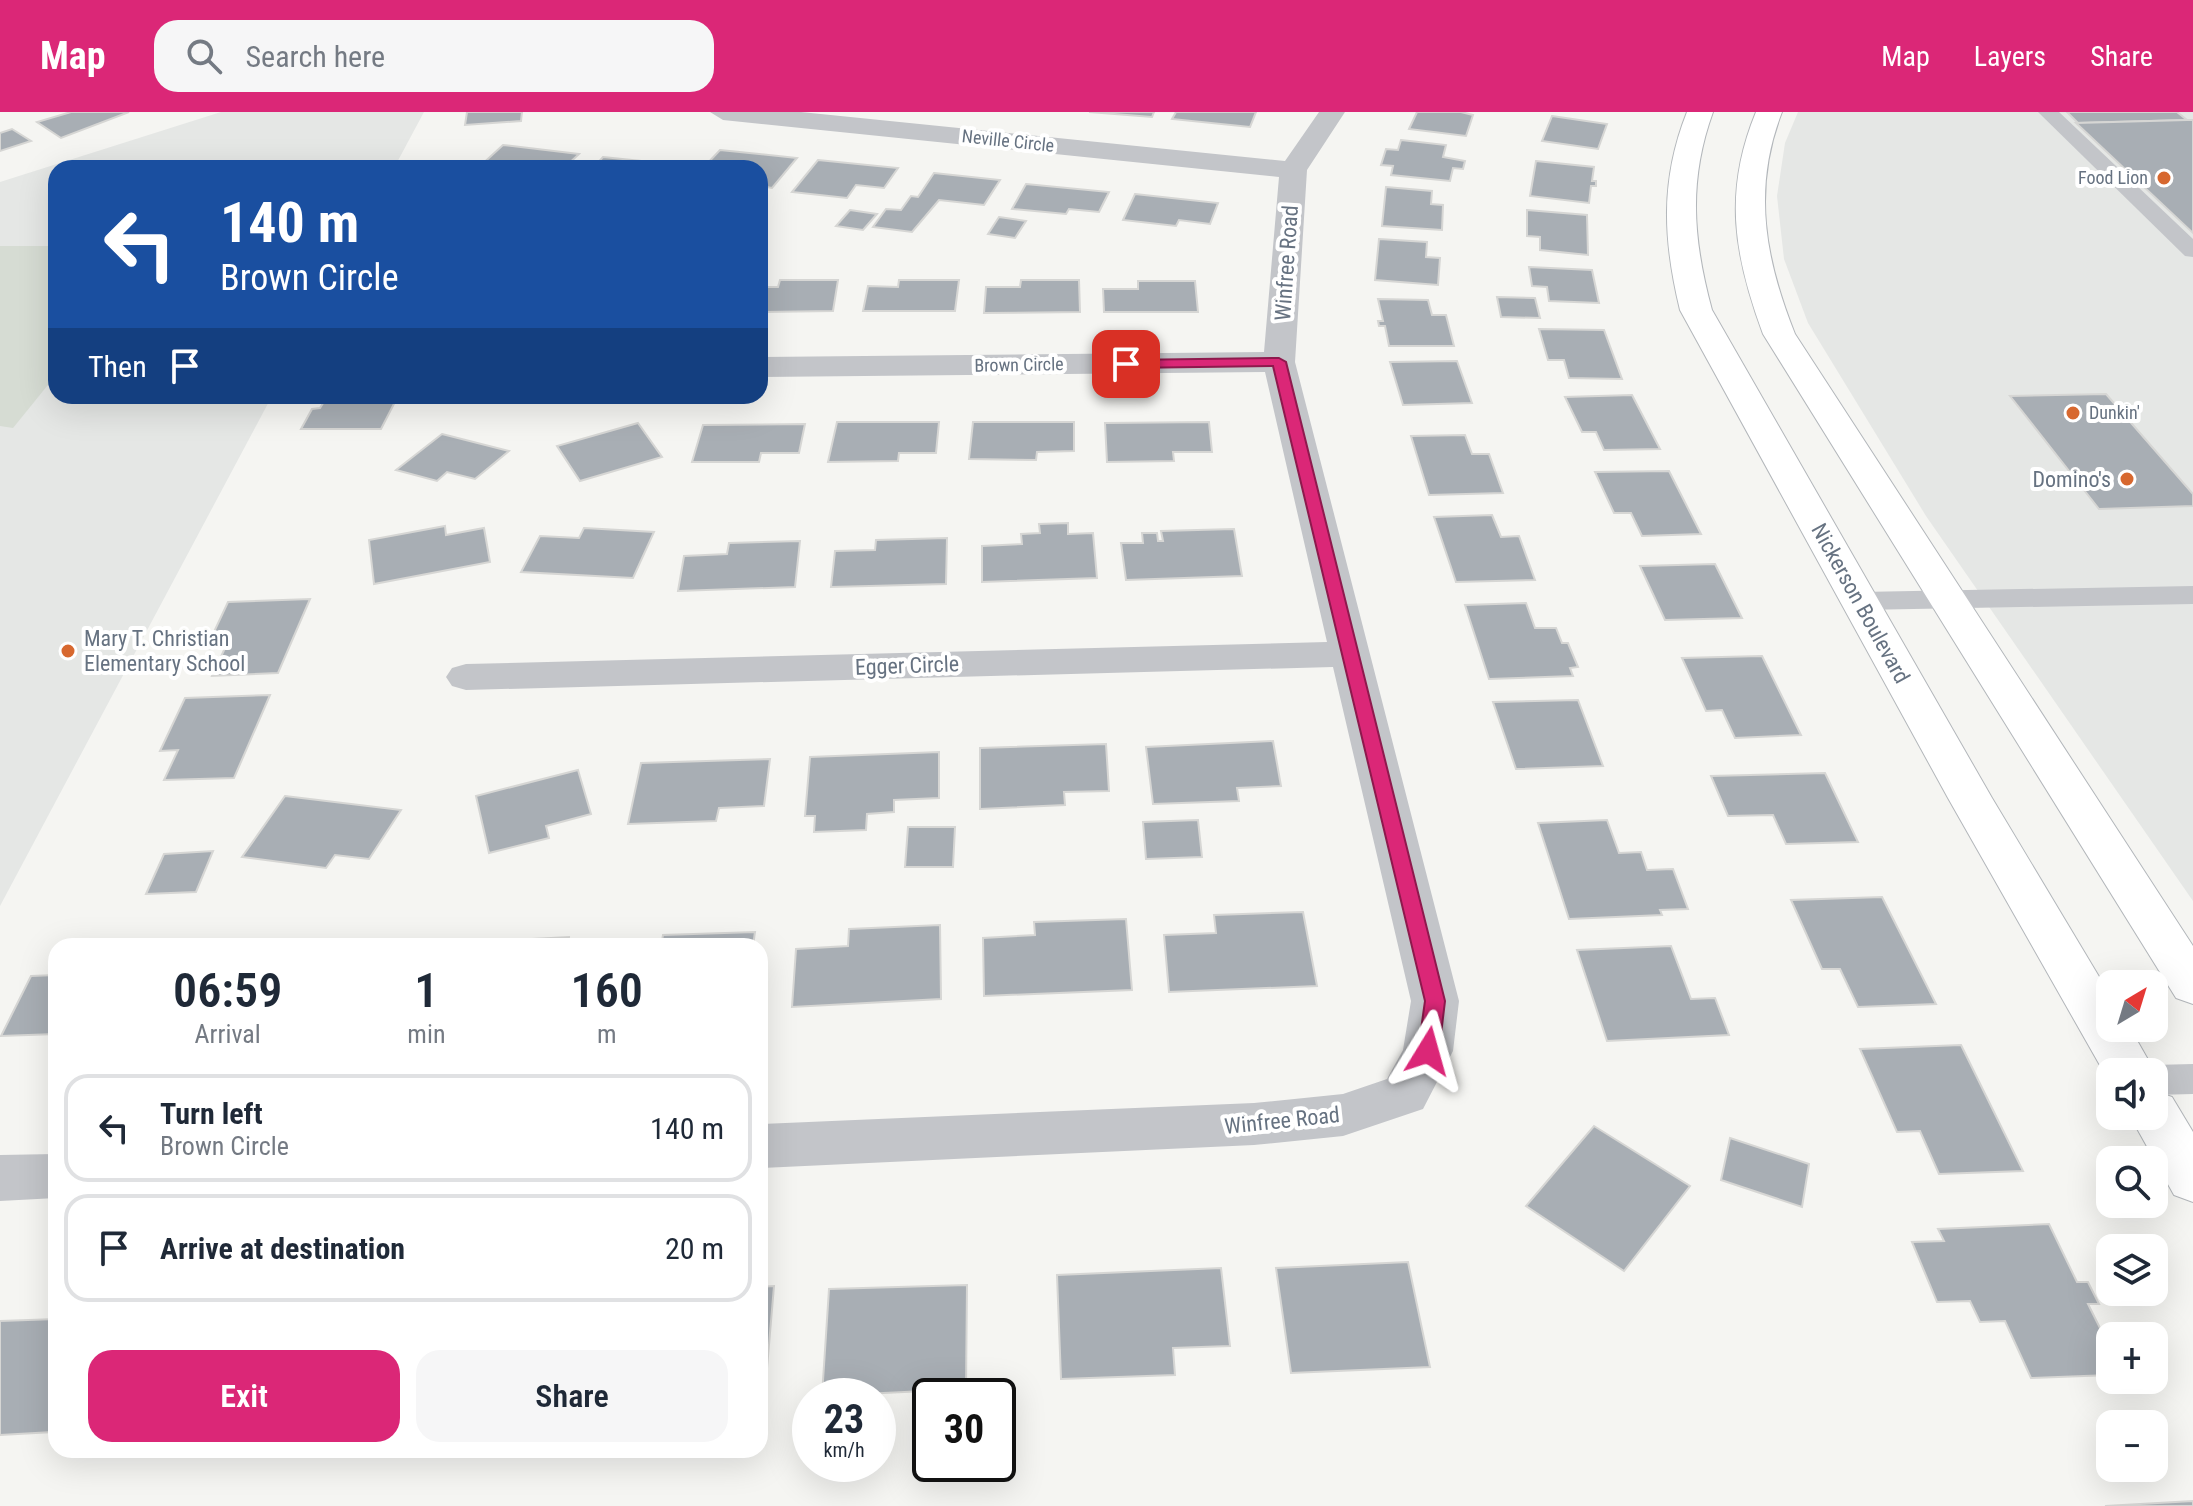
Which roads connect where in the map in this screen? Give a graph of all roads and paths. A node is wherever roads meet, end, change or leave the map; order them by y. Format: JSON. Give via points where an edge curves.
{"nodes":[{"id":1,"x":723,"y":112,"type":"edge"},
{"id":2,"x":1332,"y":112,"type":"edge"},
{"id":3,"x":1700,"y":112,"type":"edge"},
{"id":4,"x":1769,"y":112,"type":"edge"},
{"id":5,"x":2048,"y":112,"type":"edge"},
{"id":6,"x":1293,"y":170,"type":"junction"},
{"id":7,"x":2193,"y":251,"type":"edge"},
{"id":8,"x":1279,"y":362,"type":"junction"},
{"id":9,"x":768,"y":367,"type":"edge"},
{"id":10,"x":2193,"y":595,"type":"edge"},
{"id":11,"x":1946,"y":600,"type":"junction"},
{"id":12,"x":1860,"y":601,"type":"junction"},
{"id":13,"x":1348,"y":654,"type":"junction"},
{"id":14,"x":466,"y":677,"type":"dead end"},
{"id":15,"x":2193,"y":985,"type":"edge"},
{"id":16,"x":2122,"y":1058,"type":"edge"},
{"id":17,"x":2193,"y":1079,"type":"edge"},
{"id":18,"x":2168,"y":1080,"type":"edge"},
{"id":19,"x":2164,"y":1130,"type":"edge"},
{"id":20,"x":768,"y":1146,"type":"edge"},
{"id":21,"x":48,"y":1176,"type":"edge"},
{"id":22,"x":0,"y":1178,"type":"edge"},
{"id":23,"x":2193,"y":1179,"type":"edge"}],
"edges":[{"from":1,"to":6,"type":"street","name":"Neville Circle"},
{"from":2,"to":6,"type":"street","name":"Winfree Road"},
{"from":3,"to":12,"type":"street","name":"Nickerson Boulevard","via":[[1681,169],[1677,204],[1682,257],[1696,310]]},
{"from":4,"to":11,"type":"street","via":[[1755,148],[1747,203],[1765,299],[1801,374]]},
{"from":5,"to":7,"type":"lane"},
{"from":6,"to":8,"type":"street","name":"Winfree Road"},
{"from":8,"to":9,"type":"street","name":"Brown Circle"},
{"from":8,"to":13,"type":"street","name":"Winfree Road"},
{"from":10,"to":11,"type":"lane"},
{"from":11,"to":12,"type":"lane"},
{"from":11,"to":15,"type":"street"},
{"from":12,"to":16,"type":"street","name":"Nickerson Boulevard"},
{"from":13,"to":14,"type":"street","name":"Egger Circle"},
{"from":13,"to":20,"type":"street","name":"Winfree Road","via":[[1435,1001],[1428,1051],[1405,1094],[1343,1115],[1254,1124]]},
{"from":17,"to":18,"type":"lane"},
{"from":19,"to":23,"type":"street"},
{"from":21,"to":22,"type":"street"}]}
